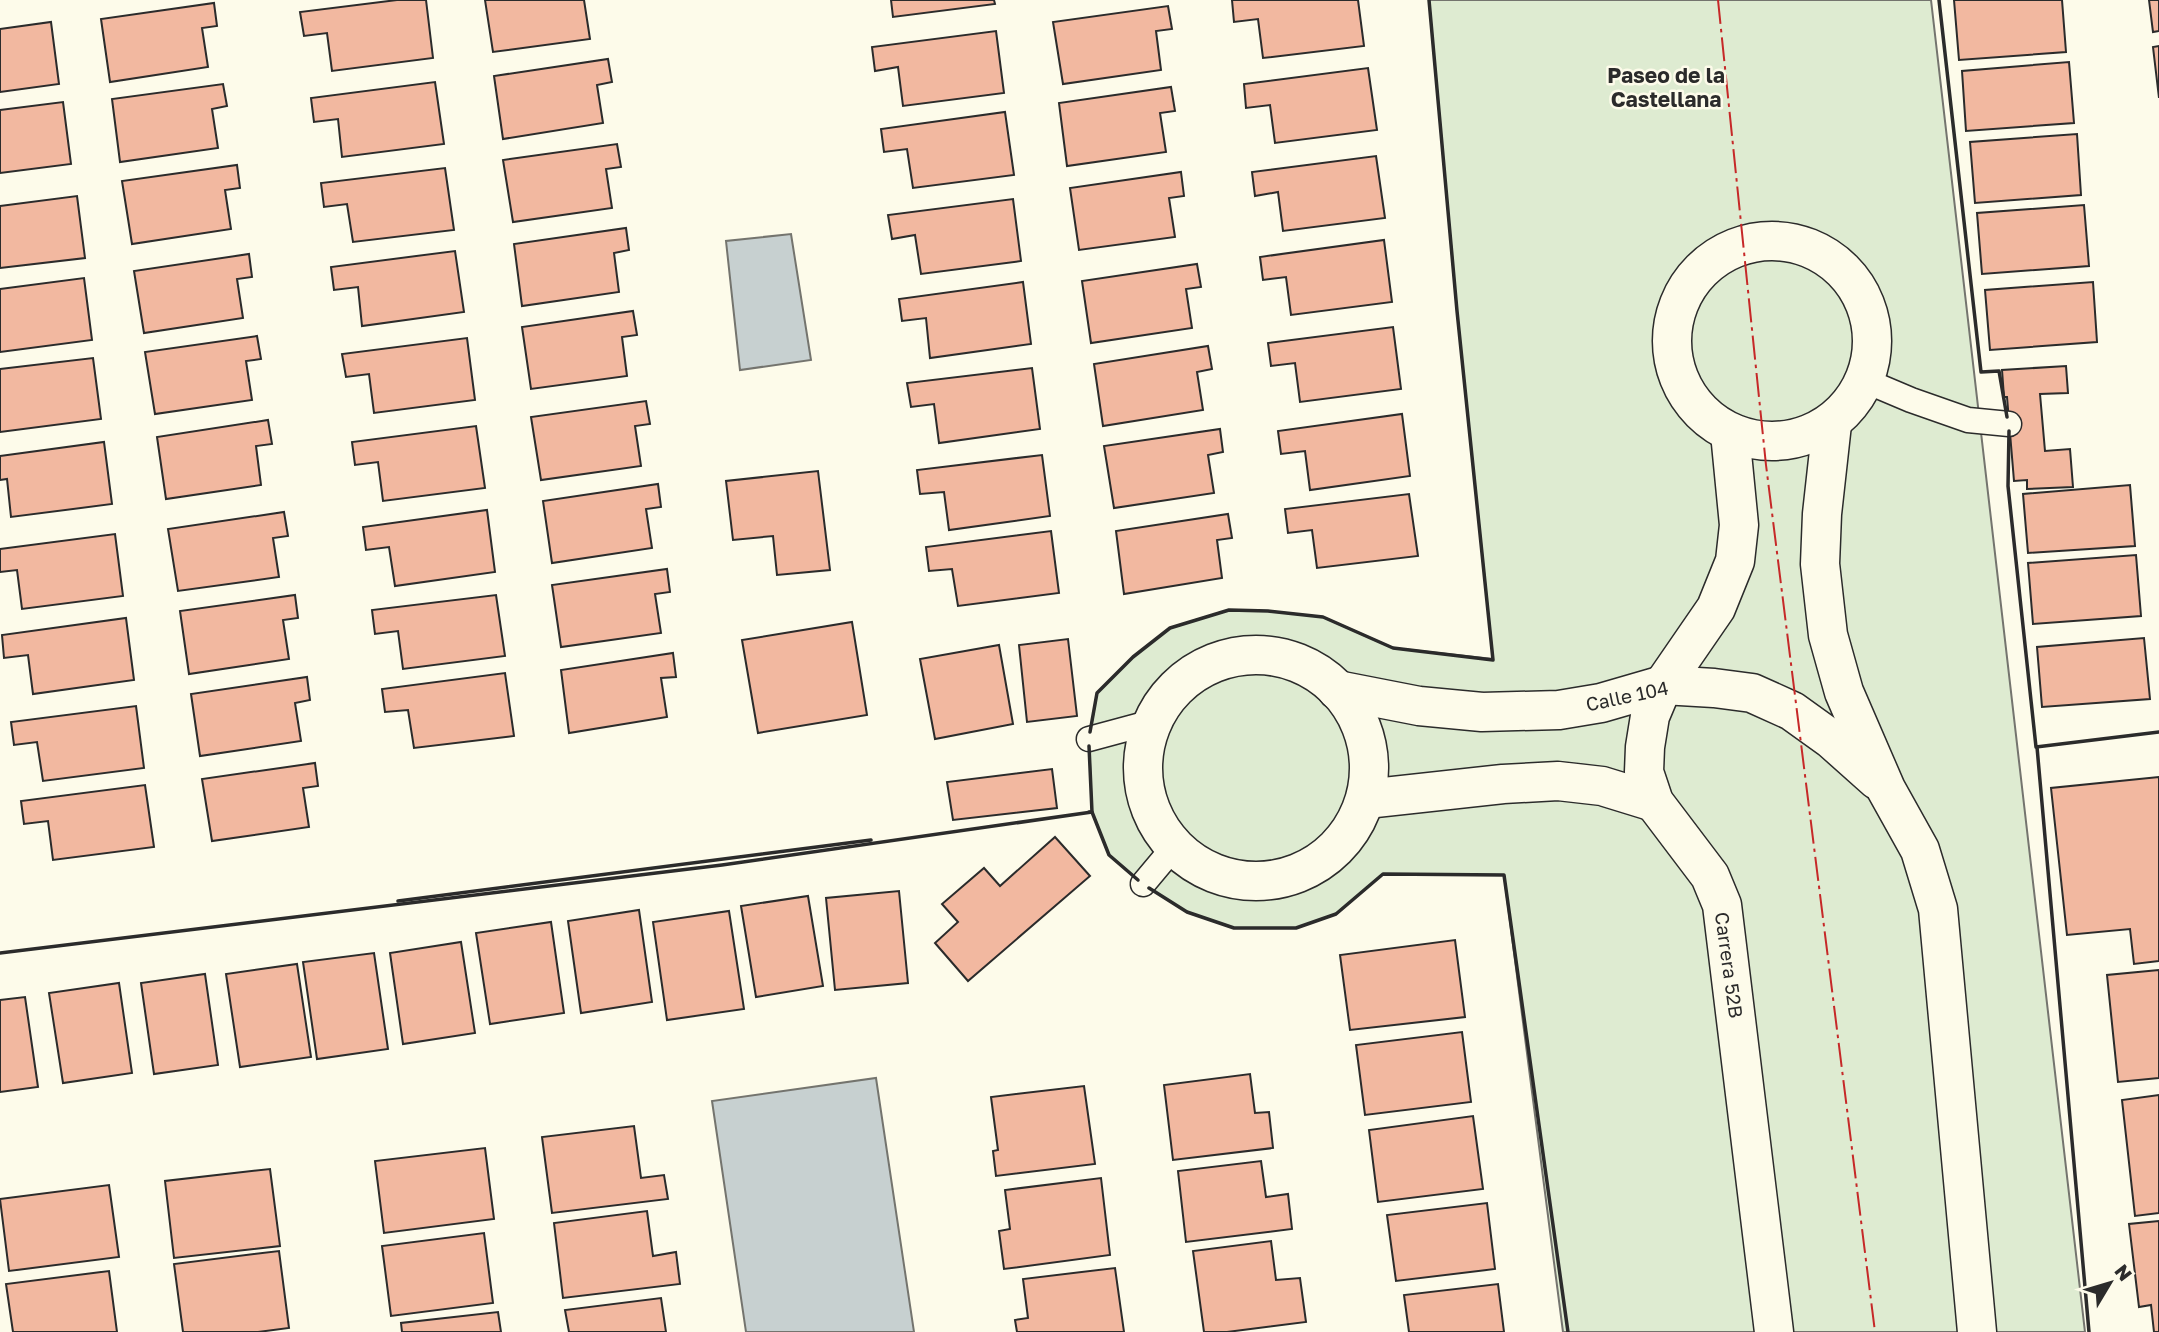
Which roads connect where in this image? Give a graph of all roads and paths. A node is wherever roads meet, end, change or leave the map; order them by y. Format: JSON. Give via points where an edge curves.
{"nodes":[{"id":1,"x":1866,"y":381,"type":"junction"},
{"id":2,"x":1832,"y":424,"type":"junction"},
{"id":3,"x":2009,"y":424,"type":"dead end"},
{"id":4,"x":1730,"y":433,"type":"junction"},
{"id":5,"x":1662,"y":685,"type":"junction"},
{"id":6,"x":1337,"y":690,"type":"junction"},
{"id":7,"x":1152,"y":722,"type":"junction"},
{"id":8,"x":1089,"y":739,"type":"dead end"},
{"id":9,"x":1886,"y":789,"type":"junction"},
{"id":10,"x":1366,"y":799,"type":"junction"},
{"id":11,"x":1654,"y":802,"type":"junction"},
{"id":12,"x":1174,"y":847,"type":"junction"},
{"id":13,"x":1143,"y":884,"type":"dead end"},
{"id":14,"x":1774,"y":1332,"type":"edge"},
{"id":15,"x":1977,"y":1332,"type":"edge"}],
"edges":[{"from":1,"to":2,"type":"street"},
{"from":1,"to":3,"type":"lane","via":[[1968,419]]},
{"from":1,"to":4,"type":"street","via":[[1872,354],[1871,326],[1864,299],[1849,275],[1827,256],[1801,245],[1775,240],[1747,243],[1721,253],[1699,271],[1683,293],[1674,319],[1672,347],[1677,374],[1689,398],[1707,418]]},
{"from":2,"to":4,"type":"street","via":[[1782,442],[1755,441]]},
{"from":2,"to":9,"type":"street","via":[[1820,564],[1828,635],[1844,692]]},
{"from":4,"to":5,"type":"street","name":"Carrera 52B","via":[[1739,525],[1735,561],[1716,608]]},
{"from":5,"to":6,"type":"street","name":"Calle 104","via":[[1559,710],[1482,712],[1419,706]]},
{"from":5,"to":9,"type":"street","name":"Calle 104","via":[[1752,694],[1792,710]]},
{"from":5,"to":11,"type":"street","name":"Carrera 52B","via":[[1645,747],[1644,772]]},
{"from":6,"to":7,"type":"street","name":"Calle 104","via":[[1308,668],[1273,656],[1235,656],[1200,669],[1181,684]]},
{"from":6,"to":10,"type":"street","name":"Calle 104","via":[[1359,722],[1370,760]]},
{"from":7,"to":8,"type":"lane"},
{"from":7,"to":12,"type":"street","name":"Calle 104","via":[[1143,754],[1144,788],[1155,819]]},
{"from":9,"to":15,"type":"street","via":[[1920,850],[1938,909]]},
{"from":10,"to":11,"type":"street","via":[[1558,781],[1602,786]]},
{"from":10,"to":12,"type":"street","name":"Calle 104","via":[[1352,830],[1330,856],[1301,873],[1267,881],[1233,879],[1202,867]]},
{"from":11,"to":14,"type":"street","name":"Carrera 52B","via":[[1710,876],[1722,905]]},
{"from":12,"to":13,"type":"lane"}]}
